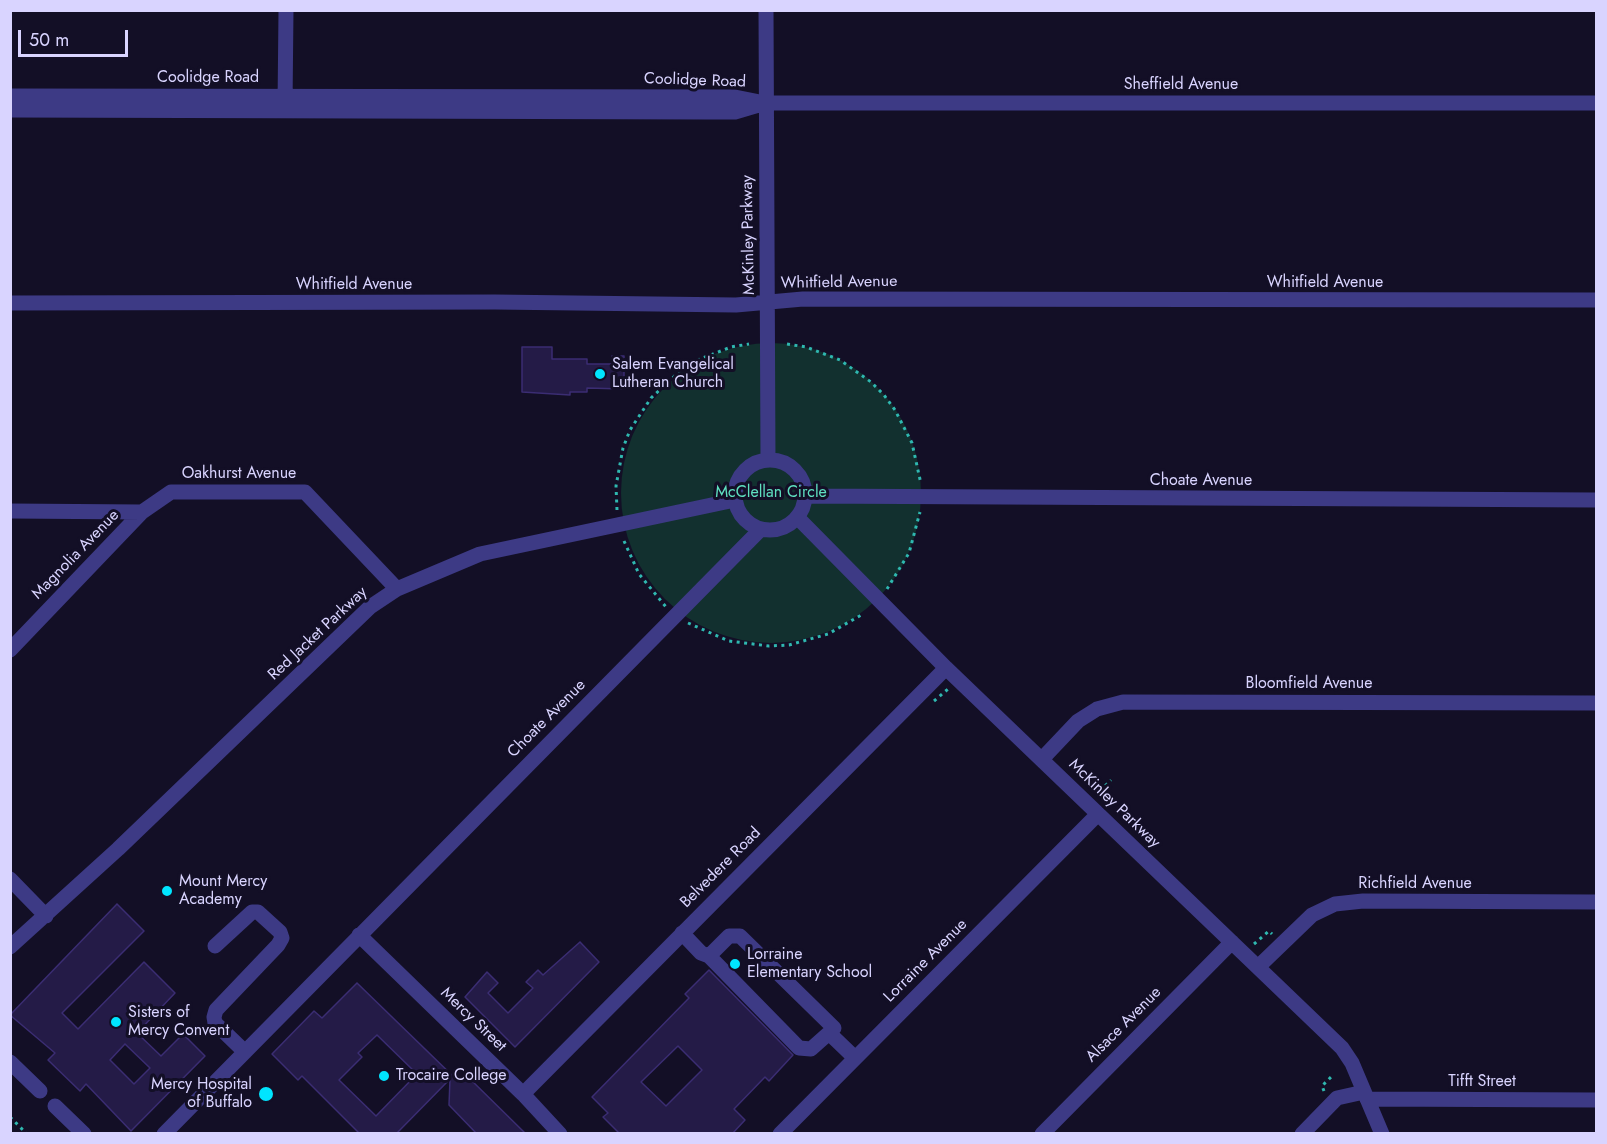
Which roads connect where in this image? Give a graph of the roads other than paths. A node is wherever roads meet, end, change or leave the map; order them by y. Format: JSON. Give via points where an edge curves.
{"nodes":[{"id":1,"x":286,"y":10,"type":"edge"},
{"id":2,"x":766,"y":10,"type":"edge"},
{"id":3,"x":10,"y":96,"type":"edge"},
{"id":4,"x":96,"y":103,"type":"junction"},
{"id":5,"x":765,"y":103,"type":"junction"},
{"id":6,"x":1596,"y":103,"type":"edge"},
{"id":7,"x":285,"y":104,"type":"junction"},
{"id":8,"x":10,"y":110,"type":"edge"},
{"id":9,"x":1596,"y":300,"type":"edge"},
{"id":10,"x":768,"y":302,"type":"junction"},
{"id":11,"x":10,"y":303,"type":"edge"},
{"id":12,"x":768,"y":459,"type":"junction"},
{"id":13,"x":805,"y":496,"type":"junction"},
{"id":14,"x":735,"y":500,"type":"junction"},
{"id":15,"x":1596,"y":500,"type":"edge"},
{"id":16,"x":10,"y":511,"type":"edge"},
{"id":17,"x":142,"y":512,"type":"junction"},
{"id":18,"x":797,"y":517,"type":"junction"},
{"id":19,"x":761,"y":529,"type":"junction"},
{"id":20,"x":397,"y":589,"type":"junction"},
{"id":21,"x":10,"y":650,"type":"edge"},
{"id":22,"x":946,"y":668,"type":"junction"},
{"id":23,"x":1596,"y":703,"type":"edge"},
{"id":24,"x":1042,"y":759,"type":"junction"},
{"id":25,"x":1098,"y":814,"type":"junction"},
{"id":26,"x":10,"y":879,"type":"edge"},
{"id":27,"x":1596,"y":902,"type":"edge"},
{"id":28,"x":46,"y":916,"type":"junction"},
{"id":29,"x":682,"y":933,"type":"junction"},
{"id":30,"x":359,"y":935,"type":"junction"},
{"id":31,"x":1233,"y":942,"type":"junction"},
{"id":32,"x":215,"y":946,"type":"dead end"},
{"id":33,"x":10,"y":947,"type":"edge"},
{"id":34,"x":709,"y":956,"type":"junction"},
{"id":35,"x":1258,"y":967,"type":"junction"},
{"id":36,"x":828,"y":1033,"type":"junction"},
{"id":37,"x":245,"y":1052,"type":"junction"},
{"id":38,"x":855,"y":1058,"type":"junction"},
{"id":39,"x":10,"y":1062,"type":"edge"},
{"id":40,"x":40,"y":1091,"type":"dead end"},
{"id":41,"x":523,"y":1094,"type":"junction"},
{"id":42,"x":1365,"y":1095,"type":"junction"},
{"id":43,"x":1596,"y":1100,"type":"edge"},
{"id":44,"x":55,"y":1106,"type":"dead end"},
{"id":45,"x":84,"y":1134,"type":"edge"},
{"id":46,"x":164,"y":1134,"type":"edge"},
{"id":47,"x":560,"y":1134,"type":"edge"},
{"id":48,"x":780,"y":1134,"type":"edge"},
{"id":49,"x":1042,"y":1134,"type":"edge"},
{"id":50,"x":1302,"y":1134,"type":"edge"},
{"id":51,"x":1382,"y":1134,"type":"edge"}],
"edges":[{"from":1,"to":7,"type":"street"},
{"from":2,"to":5,"type":"street","name":"McKinley Parkway"},
{"from":3,"to":4,"type":"street","name":"Coolidge Road"},
{"from":4,"to":7,"type":"street","name":"Coolidge Road"},
{"from":4,"to":8,"type":"street","name":"Coolidge Road"},
{"from":5,"to":6,"type":"street","name":"Sheffield Avenue"},
{"from":5,"to":7,"type":"street","name":"Coolidge Road","via":[[735,112],[510,104]]},
{"from":5,"to":10,"type":"street","name":"McKinley Parkway"},
{"from":9,"to":10,"type":"street","name":"Whitfield Avenue"},
{"from":10,"to":11,"type":"street","name":"Whitfield Avenue","via":[[736,306],[495,302]]},
{"from":10,"to":12,"type":"street","name":"McKinley Parkway"},
{"from":12,"to":13,"type":"street","via":[[781,461],[795,470]]},
{"from":12,"to":14,"type":"street","via":[[756,462],[742,473],[735,487]]},
{"from":13,"to":15,"type":"street","name":"Choate Avenue"},
{"from":13,"to":18,"type":"street"},
{"from":14,"to":19,"type":"street","via":[[745,520]]},
{"from":14,"to":20,"type":"street","name":"Red Jacket Parkway","via":[[480,554]]},
{"from":16,"to":17,"type":"street"},
{"from":17,"to":20,"type":"street","name":"Oakhurst Avenue","via":[[171,492],[305,492]]},
{"from":17,"to":21,"type":"street","name":"Magnolia Avenue"},
{"from":18,"to":19,"type":"street","via":[[784,527]]},
{"from":18,"to":22,"type":"street","name":"McKinley Parkway"},
{"from":19,"to":30,"type":"street","name":"Choate Avenue"},
{"from":20,"to":28,"type":"street","name":"Red Jacket Parkway","via":[[370,607]]},
{"from":22,"to":24,"type":"street","name":"McKinley Parkway"},
{"from":22,"to":29,"type":"street","name":"Belvedere Road"},
{"from":23,"to":24,"type":"street","name":"Bloomfield Avenue","via":[[1123,702],[1108,705],[1078,721]]},
{"from":24,"to":25,"type":"street","name":"McKinley Parkway"},
{"from":25,"to":31,"type":"street","name":"McKinley Parkway"},
{"from":25,"to":38,"type":"street","name":"Lorraine Avenue"},
{"from":26,"to":28,"type":"street"},
{"from":27,"to":35,"type":"street","name":"Richfield Avenue","via":[[1335,904],[1312,915]]},
{"from":28,"to":33,"type":"street","name":"Red Jacket Parkway"},
{"from":29,"to":34,"type":"street"},
{"from":29,"to":41,"type":"street","name":"Belvedere Road"},
{"from":30,"to":37,"type":"street","name":"Choate Avenue"},
{"from":30,"to":41,"type":"street","name":"Mercy Street"},
{"from":31,"to":35,"type":"street","name":"McKinley Parkway"},
{"from":31,"to":49,"type":"street","name":"Alsace Avenue"},
{"from":32,"to":37,"type":"street","via":[[252,912],[258,912],[282,938],[216,1010],[215,1023]]},
{"from":34,"to":36,"type":"street","via":[[799,1048],[811,1049]]},
{"from":34,"to":36,"type":"street","via":[[729,936],[740,936],[834,1028]]},
{"from":35,"to":42,"type":"street","name":"McKinley Parkway","via":[[1342,1048]]},
{"from":36,"to":38,"type":"street"},
{"from":37,"to":46,"type":"street","name":"Choate Avenue"},
{"from":38,"to":48,"type":"street","name":"Lorraine Avenue"},
{"from":39,"to":40,"type":"street"},
{"from":41,"to":47,"type":"street","name":"Mercy Street"},
{"from":42,"to":43,"type":"street","name":"Tifft Street"},
{"from":42,"to":50,"type":"street","name":"Tifft Street","via":[[1337,1098]]},
{"from":42,"to":51,"type":"street","name":"McKinley Parkway"},
{"from":44,"to":45,"type":"street"}]}
